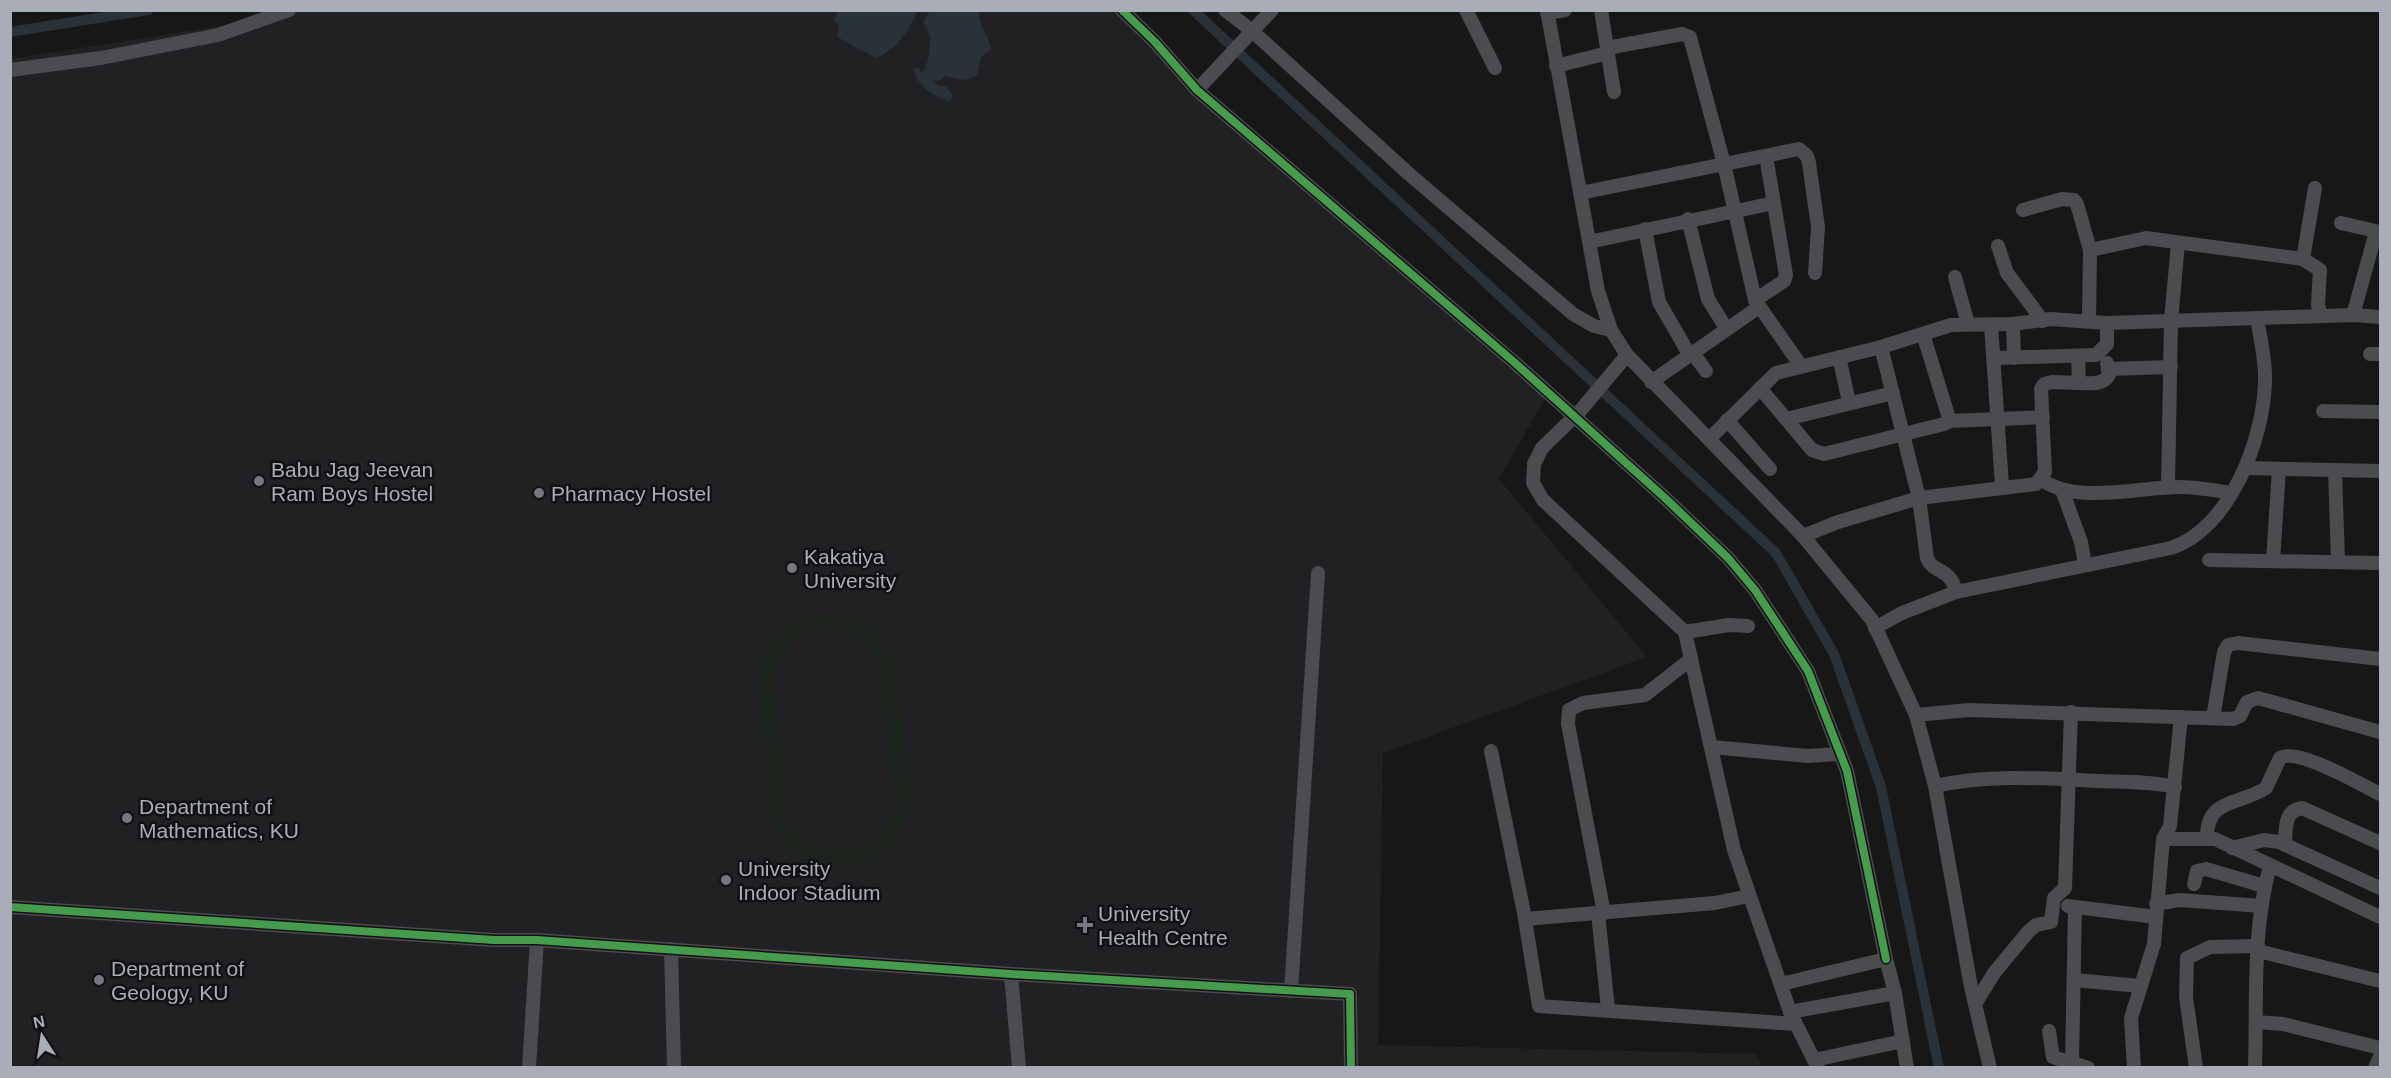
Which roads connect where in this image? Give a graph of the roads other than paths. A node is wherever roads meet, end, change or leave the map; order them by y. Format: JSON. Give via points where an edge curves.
{"nodes":[{"id":1,"x":289,"y":10,"type":"edge"},
{"id":2,"x":1122,"y":10,"type":"edge"},
{"id":3,"x":1225,"y":10,"type":"edge"},
{"id":4,"x":1272,"y":10,"type":"edge"},
{"id":5,"x":1466,"y":10,"type":"edge"},
{"id":6,"x":1565,"y":10,"type":"edge"},
{"id":7,"x":1601,"y":10,"type":"edge"},
{"id":8,"x":1547,"y":12,"type":"edge"},
{"id":9,"x":1249,"y":33,"type":"junction"},
{"id":10,"x":1607,"y":50,"type":"junction"},
{"id":11,"x":1556,"y":66,"type":"junction"},
{"id":12,"x":1495,"y":68,"type":"dead end"},
{"id":13,"x":10,"y":70,"type":"edge"},
{"id":14,"x":1197,"y":90,"type":"junction"},
{"id":15,"x":1614,"y":92,"type":"dead end"},
{"id":16,"x":1766,"y":156,"type":"junction"},
{"id":17,"x":1724,"y":164,"type":"junction"},
{"id":18,"x":2315,"y":188,"type":"dead end"},
{"id":19,"x":1580,"y":193,"type":"junction"},
{"id":20,"x":1774,"y":203,"type":"junction"},
{"id":21,"x":2023,"y":210,"type":"dead end"},
{"id":22,"x":1735,"y":211,"type":"junction"},
{"id":23,"x":1688,"y":219,"type":"junction"},
{"id":24,"x":2341,"y":223,"type":"dead end"},
{"id":25,"x":1645,"y":229,"type":"junction"},
{"id":26,"x":2378,"y":232,"type":"edge"},
{"id":27,"x":1588,"y":242,"type":"junction"},
{"id":28,"x":2178,"y":243,"type":"junction"},
{"id":29,"x":1998,"y":246,"type":"dead end"},
{"id":30,"x":2090,"y":250,"type":"junction"},
{"id":31,"x":2303,"y":259,"type":"junction"},
{"id":32,"x":1815,"y":273,"type":"dead end"},
{"id":33,"x":1955,"y":277,"type":"dead end"},
{"id":34,"x":1757,"y":304,"type":"junction"},
{"id":35,"x":2353,"y":315,"type":"junction"},
{"id":36,"x":2379,"y":315,"type":"edge"},
{"id":37,"x":2321,"y":316,"type":"junction"},
{"id":38,"x":2257,"y":318,"type":"junction"},
{"id":39,"x":2089,"y":320,"type":"junction"},
{"id":40,"x":2043,"y":321,"type":"junction"},
{"id":41,"x":2171,"y":321,"type":"junction"},
{"id":42,"x":2107,"y":323,"type":"junction"},
{"id":43,"x":1968,"y":324,"type":"junction"},
{"id":44,"x":2013,"y":324,"type":"junction"},
{"id":45,"x":1991,"y":325,"type":"junction"},
{"id":46,"x":1726,"y":328,"type":"junction"},
{"id":47,"x":1611,"y":330,"type":"junction"},
{"id":48,"x":1923,"y":334,"type":"junction"},
{"id":49,"x":1881,"y":347,"type":"junction"},
{"id":50,"x":2105,"y":348,"type":"junction"},
{"id":51,"x":1690,"y":353,"type":"junction"},
{"id":52,"x":2078,"y":356,"type":"junction"},
{"id":53,"x":1839,"y":357,"type":"junction"},
{"id":54,"x":1994,"y":358,"type":"junction"},
{"id":55,"x":2014,"y":358,"type":"junction"},
{"id":56,"x":1623,"y":359,"type":"junction"},
{"id":57,"x":1801,"y":366,"type":"junction"},
{"id":58,"x":2171,"y":367,"type":"junction"},
{"id":59,"x":2108,"y":369,"type":"junction"},
{"id":60,"x":1706,"y":371,"type":"dead end"},
{"id":61,"x":1651,"y":382,"type":"junction"},
{"id":62,"x":2079,"y":383,"type":"junction"},
{"id":63,"x":1760,"y":388,"type":"junction"},
{"id":64,"x":1893,"y":393,"type":"junction"},
{"id":65,"x":1849,"y":402,"type":"junction"},
{"id":66,"x":2323,"y":411,"type":"dead end"},
{"id":67,"x":2380,"y":412,"type":"edge"},
{"id":68,"x":1577,"y":414,"type":"junction"},
{"id":69,"x":2043,"y":417,"type":"junction"},
{"id":70,"x":1997,"y":418,"type":"junction"},
{"id":71,"x":1786,"y":419,"type":"junction"},
{"id":72,"x":1727,"y":420,"type":"junction"},
{"id":73,"x":1950,"y":421,"type":"junction"},
{"id":74,"x":1903,"y":433,"type":"junction"},
{"id":75,"x":1709,"y":438,"type":"junction"},
{"id":76,"x":2247,"y":468,"type":"junction"},
{"id":77,"x":1770,"y":469,"type":"dead end"},
{"id":78,"x":2279,"y":469,"type":"junction"},
{"id":79,"x":2335,"y":470,"type":"junction"},
{"id":80,"x":2380,"y":471,"type":"edge"},
{"id":81,"x":2042,"y":479,"type":"junction"},
{"id":82,"x":2002,"y":486,"type":"junction"},
{"id":83,"x":2168,"y":487,"type":"junction"},
{"id":84,"x":2062,"y":490,"type":"junction"},
{"id":85,"x":2231,"y":493,"type":"junction"},
{"id":86,"x":1919,"y":498,"type":"junction"},
{"id":87,"x":1803,"y":536,"type":"junction"},
{"id":88,"x":2209,"y":560,"type":"dead end"},
{"id":89,"x":2273,"y":561,"type":"junction"},
{"id":90,"x":2338,"y":562,"type":"junction"},
{"id":91,"x":2380,"y":563,"type":"edge"},
{"id":92,"x":2085,"y":564,"type":"junction"},
{"id":93,"x":1318,"y":573,"type":"dead end"},
{"id":94,"x":1956,"y":592,"type":"junction"},
{"id":95,"x":1748,"y":626,"type":"dead end"},
{"id":96,"x":1875,"y":628,"type":"junction"},
{"id":97,"x":1685,"y":632,"type":"junction"},
{"id":98,"x":1691,"y":659,"type":"junction"},
{"id":99,"x":2380,"y":659,"type":"edge"},
{"id":100,"x":2071,"y":712,"type":"junction"},
{"id":101,"x":1916,"y":715,"type":"junction"},
{"id":102,"x":2181,"y":717,"type":"junction"},
{"id":103,"x":2213,"y":718,"type":"junction"},
{"id":104,"x":2380,"y":732,"type":"edge"},
{"id":105,"x":1712,"y":747,"type":"junction"},
{"id":106,"x":1491,"y":751,"type":"dead end"},
{"id":107,"x":1838,"y":754,"type":"junction"},
{"id":108,"x":2068,"y":778,"type":"junction"},
{"id":109,"x":1935,"y":786,"type":"junction"},
{"id":110,"x":2175,"y":786,"type":"junction"},
{"id":111,"x":2380,"y":794,"type":"edge"},
{"id":112,"x":2207,"y":838,"type":"junction"},
{"id":113,"x":2163,"y":839,"type":"junction"},
{"id":114,"x":2380,"y":843,"type":"edge"},
{"id":115,"x":2285,"y":845,"type":"junction"},
{"id":116,"x":2232,"y":848,"type":"junction"},
{"id":117,"x":2270,"y":866,"type":"junction"},
{"id":118,"x":2194,"y":884,"type":"dead end"},
{"id":119,"x":2265,"y":886,"type":"junction"},
{"id":120,"x":2380,"y":888,"type":"edge"},
{"id":121,"x":1749,"y":896,"type":"junction"},
{"id":122,"x":2054,"y":904,"type":"junction"},
{"id":123,"x":2262,"y":906,"type":"junction"},
{"id":124,"x":10,"y":907,"type":"edge"},
{"id":125,"x":2075,"y":907,"type":"junction"},
{"id":126,"x":2156,"y":910,"type":"junction"},
{"id":127,"x":1601,"y":913,"type":"junction"},
{"id":128,"x":2380,"y":917,"type":"edge"},
{"id":129,"x":1525,"y":919,"type":"junction"},
{"id":130,"x":537,"y":940,"type":"junction"},
{"id":131,"x":671,"y":949,"type":"junction"},
{"id":132,"x":2258,"y":949,"type":"junction"},
{"id":133,"x":1886,"y":959,"type":"junction"},
{"id":134,"x":1011,"y":974,"type":"junction"},
{"id":135,"x":2074,"y":980,"type":"junction"},
{"id":136,"x":2380,"y":981,"type":"edge"},
{"id":137,"x":1781,"y":984,"type":"junction"},
{"id":138,"x":2140,"y":986,"type":"junction"},
{"id":139,"x":1291,"y":991,"type":"junction"},
{"id":140,"x":1895,"y":993,"type":"junction"},
{"id":141,"x":1975,"y":1005,"type":"junction"},
{"id":142,"x":1608,"y":1010,"type":"junction"},
{"id":143,"x":1793,"y":1018,"type":"junction"},
{"id":144,"x":2256,"y":1022,"type":"junction"},
{"id":145,"x":2049,"y":1031,"type":"dead end"},
{"id":146,"x":1903,"y":1041,"type":"junction"},
{"id":147,"x":2380,"y":1048,"type":"edge"},
{"id":148,"x":2380,"y":1057,"type":"edge"},
{"id":149,"x":1816,"y":1064,"type":"edge"},
{"id":150,"x":2072,"y":1064,"type":"junction"},
{"id":151,"x":529,"y":1068,"type":"edge"},
{"id":152,"x":674,"y":1068,"type":"edge"},
{"id":153,"x":1019,"y":1068,"type":"edge"},
{"id":154,"x":1351,"y":1068,"type":"edge"},
{"id":155,"x":1907,"y":1068,"type":"edge"},
{"id":156,"x":1990,"y":1068,"type":"edge"},
{"id":157,"x":2088,"y":1068,"type":"edge"},
{"id":158,"x":2134,"y":1068,"type":"edge"},
{"id":159,"x":2196,"y":1068,"type":"edge"},
{"id":160,"x":2255,"y":1068,"type":"edge"},
{"id":161,"x":2375,"y":1068,"type":"edge"}],
"edges":[{"from":1,"to":13,"type":"street","via":[[218,35],[101,58]]},
{"from":2,"to":14,"type":"street"},
{"from":3,"to":9,"type":"street"},
{"from":4,"to":9,"type":"street"},
{"from":5,"to":12,"type":"street"},
{"from":6,"to":8,"type":"street"},
{"from":7,"to":10,"type":"street"},
{"from":8,"to":11,"type":"street"},
{"from":9,"to":14,"type":"street"},
{"from":9,"to":47,"type":"street","via":[[1573,314]]},
{"from":10,"to":11,"type":"street"},
{"from":10,"to":15,"type":"street"},
{"from":10,"to":17,"type":"street","via":[[1682,34],[1690,37]]},
{"from":11,"to":19,"type":"street"},
{"from":14,"to":68,"type":"street"},
{"from":16,"to":17,"type":"street"},
{"from":16,"to":20,"type":"street"},
{"from":16,"to":32,"type":"street","via":[[1793,148],[1807,156],[1817,220]]},
{"from":17,"to":19,"type":"street"},
{"from":17,"to":22,"type":"street"},
{"from":18,"to":31,"type":"street"},
{"from":19,"to":27,"type":"street"},
{"from":20,"to":22,"type":"street"},
{"from":20,"to":34,"type":"street","via":[[1786,279]]},
{"from":21,"to":30,"type":"street","via":[[2062,199],[2074,200]]},
{"from":22,"to":23,"type":"street"},
{"from":22,"to":34,"type":"street"},
{"from":23,"to":25,"type":"street"},
{"from":23,"to":46,"type":"street","via":[[1708,299]]},
{"from":24,"to":26,"type":"street"},
{"from":25,"to":27,"type":"street"},
{"from":25,"to":51,"type":"street","via":[[1659,302]]},
{"from":26,"to":35,"type":"street"},
{"from":27,"to":47,"type":"street"},
{"from":28,"to":30,"type":"street","via":[[2146,238]]},
{"from":28,"to":31,"type":"street"},
{"from":28,"to":41,"type":"street"},
{"from":29,"to":40,"type":"street","via":[[2011,279]]},
{"from":30,"to":39,"type":"street"},
{"from":31,"to":37,"type":"street","via":[[2320,270]]},
{"from":33,"to":43,"type":"street"},
{"from":34,"to":46,"type":"street"},
{"from":34,"to":57,"type":"street"},
{"from":35,"to":36,"type":"street"},
{"from":35,"to":37,"type":"street"},
{"from":37,"to":38,"type":"street"},
{"from":38,"to":41,"type":"street"},
{"from":38,"to":76,"type":"street","via":[[2265,384],[2258,434]]},
{"from":39,"to":40,"type":"street"},
{"from":39,"to":42,"type":"street"},
{"from":40,"to":44,"type":"street"},
{"from":41,"to":42,"type":"street"},
{"from":41,"to":58,"type":"street"},
{"from":42,"to":50,"type":"street"},
{"from":43,"to":45,"type":"street"},
{"from":43,"to":48,"type":"street"},
{"from":44,"to":45,"type":"street"},
{"from":44,"to":55,"type":"street"},
{"from":45,"to":54,"type":"street"},
{"from":46,"to":51,"type":"street"},
{"from":47,"to":56,"type":"street"},
{"from":48,"to":49,"type":"street"},
{"from":48,"to":73,"type":"street"},
{"from":49,"to":53,"type":"street"},
{"from":49,"to":64,"type":"street"},
{"from":50,"to":52,"type":"street","via":[[2096,355]]},
{"from":50,"to":59,"type":"street"},
{"from":51,"to":60,"type":"street"},
{"from":51,"to":61,"type":"street"},
{"from":52,"to":55,"type":"street"},
{"from":52,"to":62,"type":"street"},
{"from":53,"to":57,"type":"street"},
{"from":53,"to":65,"type":"street"},
{"from":54,"to":55,"type":"street"},
{"from":54,"to":70,"type":"street"},
{"from":56,"to":61,"type":"street"},
{"from":56,"to":68,"type":"street"},
{"from":57,"to":63,"type":"street","via":[[1776,373]]},
{"from":58,"to":59,"type":"street"},
{"from":58,"to":83,"type":"street"},
{"from":59,"to":62,"type":"street","via":[[2109,375],[2103,382]]},
{"from":61,"to":75,"type":"street"},
{"from":62,"to":69,"type":"street","via":[[2044,384]]},
{"from":63,"to":71,"type":"street"},
{"from":63,"to":72,"type":"street"},
{"from":64,"to":65,"type":"street"},
{"from":64,"to":74,"type":"street"},
{"from":65,"to":71,"type":"street"},
{"from":66,"to":67,"type":"street"},
{"from":68,"to":97,"type":"street","via":[[1542,448],[1534,464],[1533,483],[1543,500]]},
{"from":68,"to":107,"type":"street","via":[[1728,558],[1755,590],[1808,671]]},
{"from":69,"to":70,"type":"street"},
{"from":69,"to":81,"type":"street","via":[[2046,460]]},
{"from":70,"to":73,"type":"street"},
{"from":70,"to":82,"type":"street"},
{"from":71,"to":74,"type":"street","via":[[1812,450],[1824,454]]},
{"from":72,"to":75,"type":"street"},
{"from":72,"to":77,"type":"street"},
{"from":73,"to":74,"type":"street"},
{"from":74,"to":86,"type":"street"},
{"from":75,"to":87,"type":"street"},
{"from":76,"to":78,"type":"street"},
{"from":76,"to":85,"type":"street"},
{"from":78,"to":79,"type":"street"},
{"from":78,"to":89,"type":"street"},
{"from":79,"to":80,"type":"street"},
{"from":79,"to":90,"type":"street"},
{"from":81,"to":82,"type":"street","via":[[2028,486]]},
{"from":81,"to":84,"type":"street"},
{"from":82,"to":86,"type":"street"},
{"from":83,"to":84,"type":"street","via":[[2111,492]]},
{"from":83,"to":85,"type":"street"},
{"from":84,"to":92,"type":"street"},
{"from":85,"to":92,"type":"street","via":[[2189,541]]},
{"from":86,"to":87,"type":"street"},
{"from":86,"to":94,"type":"street","via":[[1928,563],[1948,574]]},
{"from":87,"to":96,"type":"street"},
{"from":88,"to":89,"type":"street"},
{"from":89,"to":90,"type":"street"},
{"from":90,"to":91,"type":"street"},
{"from":92,"to":94,"type":"street"},
{"from":93,"to":139,"type":"street"},
{"from":94,"to":96,"type":"street"},
{"from":95,"to":97,"type":"street"},
{"from":96,"to":101,"type":"street"},
{"from":97,"to":98,"type":"street"},
{"from":98,"to":105,"type":"street"},
{"from":98,"to":127,"type":"street","via":[[1645,695],[1583,703],[1569,710],[1568,724]]},
{"from":99,"to":103,"type":"street","via":[[2228,645]]},
{"from":100,"to":101,"type":"street","via":[[1969,710]]},
{"from":100,"to":102,"type":"street"},
{"from":100,"to":108,"type":"street"},
{"from":101,"to":109,"type":"street"},
{"from":102,"to":103,"type":"street"},
{"from":102,"to":110,"type":"street"},
{"from":103,"to":104,"type":"street","via":[[2237,718],[2247,702],[2258,698]]},
{"from":105,"to":107,"type":"street","via":[[1808,756]]},
{"from":105,"to":121,"type":"street","via":[[1734,849]]},
{"from":106,"to":129,"type":"street"},
{"from":107,"to":133,"type":"street","via":[[1856,808]]},
{"from":108,"to":109,"type":"street","via":[[1983,778]]},
{"from":108,"to":110,"type":"street"},
{"from":108,"to":122,"type":"street","via":[[2065,888],[2056,894]]},
{"from":109,"to":141,"type":"street"},
{"from":110,"to":113,"type":"street","via":[[2170,826]]},
{"from":111,"to":112,"type":"street","via":[[2300,756],[2285,755],[2266,788],[2213,812],[2206,824]]},
{"from":112,"to":113,"type":"street"},
{"from":112,"to":116,"type":"street"},
{"from":113,"to":126,"type":"street"},
{"from":114,"to":115,"type":"street","via":[[2302,808],[2288,817]]},
{"from":115,"to":116,"type":"street","via":[[2264,840]]},
{"from":115,"to":120,"type":"street"},
{"from":116,"to":117,"type":"street"},
{"from":117,"to":119,"type":"street"},
{"from":117,"to":128,"type":"street"},
{"from":118,"to":119,"type":"street","via":[[2197,871],[2206,868]]},
{"from":119,"to":123,"type":"street"},
{"from":121,"to":127,"type":"street","via":[[1715,903]]},
{"from":121,"to":137,"type":"street"},
{"from":122,"to":125,"type":"street"},
{"from":122,"to":141,"type":"street","via":[[2051,922],[2028,932],[1994,973]]},
{"from":123,"to":126,"type":"street","via":[[2179,900]]},
{"from":123,"to":132,"type":"street"},
{"from":124,"to":130,"type":"street"},
{"from":125,"to":126,"type":"street"},
{"from":125,"to":135,"type":"street"},
{"from":126,"to":138,"type":"street","via":[[2151,954]]},
{"from":127,"to":129,"type":"street"},
{"from":127,"to":142,"type":"street"},
{"from":129,"to":142,"type":"street","via":[[1539,1006]]},
{"from":130,"to":131,"type":"street"},
{"from":130,"to":151,"type":"street"},
{"from":131,"to":134,"type":"street"},
{"from":131,"to":152,"type":"street"},
{"from":132,"to":136,"type":"street"},
{"from":132,"to":144,"type":"street"},
{"from":132,"to":159,"type":"street","via":[[2210,947],[2187,958],[2186,997]]},
{"from":133,"to":137,"type":"street"},
{"from":133,"to":140,"type":"street"},
{"from":134,"to":139,"type":"street"},
{"from":134,"to":153,"type":"street"},
{"from":135,"to":138,"type":"street"},
{"from":135,"to":150,"type":"street"},
{"from":137,"to":143,"type":"street"},
{"from":138,"to":158,"type":"street","via":[[2131,1018]]},
{"from":139,"to":154,"type":"street","via":[[1350,994]]},
{"from":140,"to":143,"type":"street"},
{"from":140,"to":146,"type":"street"},
{"from":141,"to":156,"type":"street"},
{"from":142,"to":143,"type":"street"},
{"from":143,"to":149,"type":"street"},
{"from":144,"to":147,"type":"street","via":[[2283,1024]]},
{"from":144,"to":160,"type":"street"},
{"from":145,"to":150,"type":"street","via":[[2051,1055]]},
{"from":146,"to":149,"type":"street"},
{"from":146,"to":155,"type":"street"},
{"from":148,"to":161,"type":"street"},
{"from":150,"to":157,"type":"street"}]}
